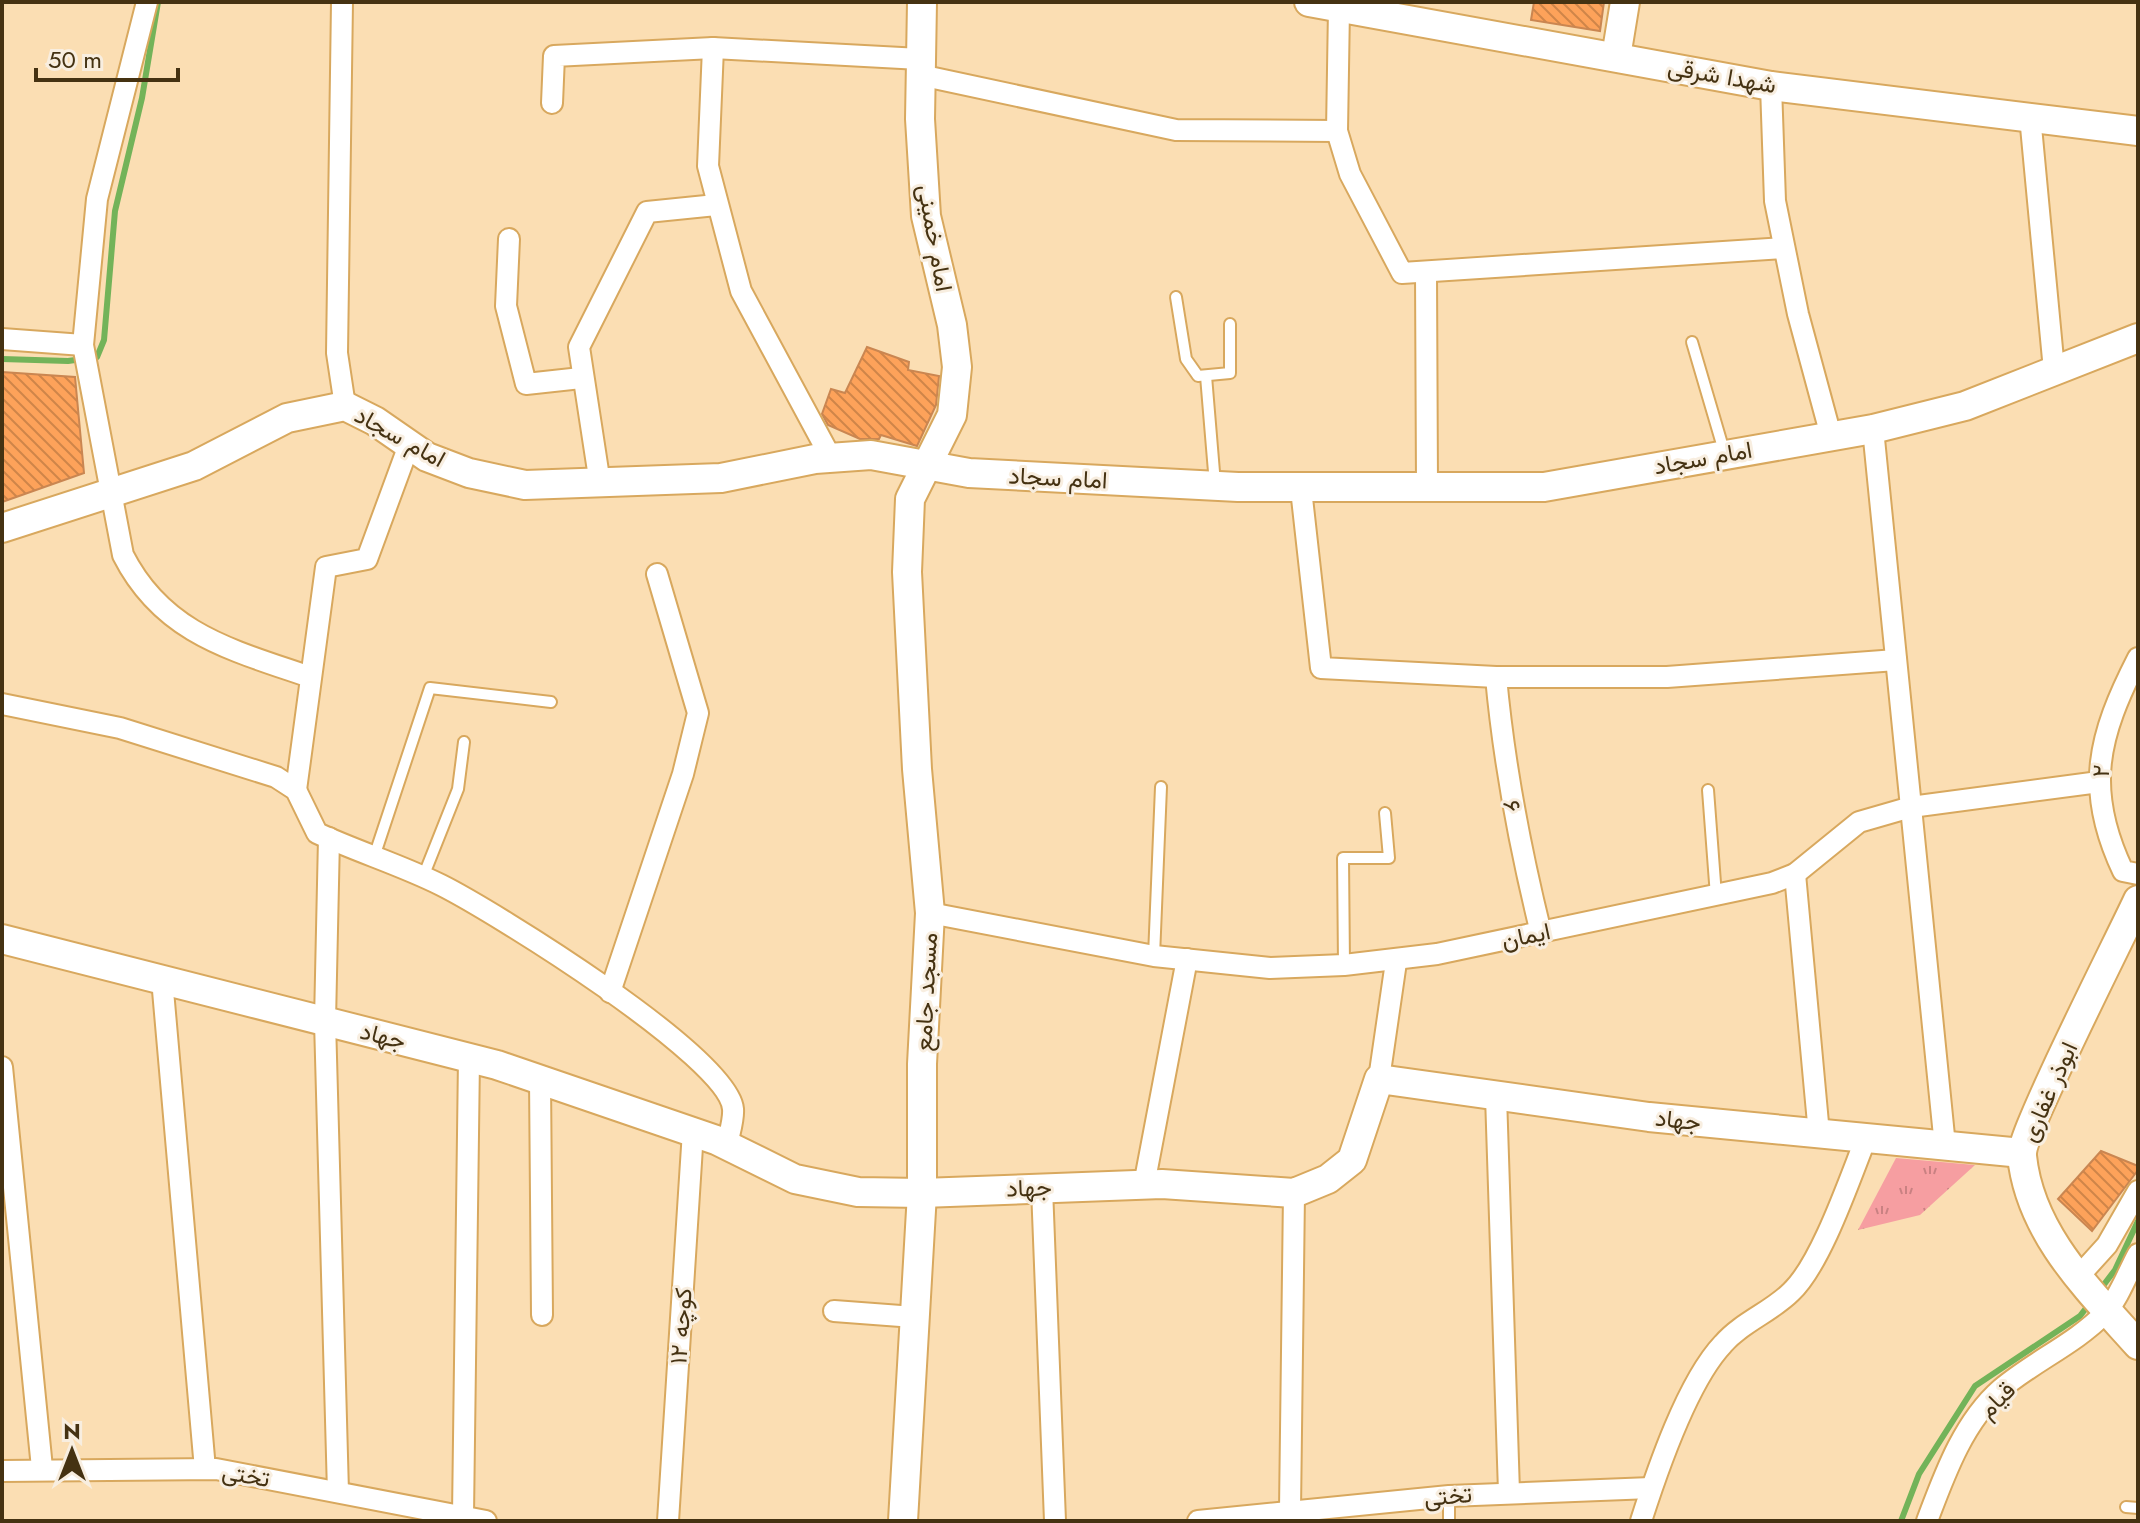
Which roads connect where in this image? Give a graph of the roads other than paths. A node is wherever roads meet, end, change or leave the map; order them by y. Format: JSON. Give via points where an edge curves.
{"nodes":[{"id":1,"x":147,"y":2,"type":"edge"},
{"id":2,"x":342,"y":2,"type":"edge"},
{"id":3,"x":922,"y":2,"type":"edge"},
{"id":4,"x":1309,"y":2,"type":"edge"},
{"id":5,"x":1625,"y":2,"type":"edge"},
{"id":6,"x":1339,"y":8,"type":"junction"},
{"id":7,"x":713,"y":48,"type":"junction"},
{"id":8,"x":1616,"y":57,"type":"junction"},
{"id":9,"x":920,"y":67,"type":"junction"},
{"id":10,"x":1771,"y":86,"type":"junction"},
{"id":11,"x":552,"y":103,"type":"dead end"},
{"id":12,"x":2030,"y":116,"type":"junction"},
{"id":13,"x":1337,"y":131,"type":"junction"},
{"id":14,"x":2138,"y":131,"type":"edge"},
{"id":15,"x":716,"y":205,"type":"junction"},
{"id":16,"x":509,"y":239,"type":"dead end"},
{"id":17,"x":1784,"y":248,"type":"junction"},
{"id":18,"x":1426,"y":273,"type":"junction"},
{"id":19,"x":1176,"y":297,"type":"dead end"},
{"id":20,"x":1230,"y":324,"type":"dead end"},
{"id":21,"x":2138,"y":338,"type":"edge"},
{"id":22,"x":2,"y":339,"type":"edge"},
{"id":23,"x":1692,"y":342,"type":"dead end"},
{"id":24,"x":83,"y":345,"type":"junction"},
{"id":25,"x":2054,"y":370,"type":"junction"},
{"id":26,"x":1206,"y":376,"type":"junction"},
{"id":27,"x":581,"y":378,"type":"junction"},
{"id":28,"x":345,"y":406,"type":"junction"},
{"id":29,"x":1873,"y":429,"type":"junction"},
{"id":30,"x":1831,"y":436,"type":"junction"},
{"id":31,"x":409,"y":445,"type":"junction"},
{"id":32,"x":1724,"y":454,"type":"junction"},
{"id":33,"x":831,"y":458,"type":"junction"},
{"id":34,"x":929,"y":468,"type":"junction"},
{"id":35,"x":600,"y":484,"type":"junction"},
{"id":36,"x":1215,"y":486,"type":"junction"},
{"id":37,"x":1427,"y":486,"type":"junction"},
{"id":38,"x":1301,"y":489,"type":"junction"},
{"id":39,"x":111,"y":495,"type":"junction"},
{"id":40,"x":2,"y":528,"type":"edge"},
{"id":41,"x":657,"y":574,"type":"dead end"},
{"id":42,"x":2138,"y":658,"type":"edge"},
{"id":43,"x":1896,"y":660,"type":"junction"},
{"id":44,"x":310,"y":677,"type":"junction"},
{"id":45,"x":1496,"y":677,"type":"junction"},
{"id":46,"x":551,"y":702,"type":"dead end"},
{"id":47,"x":2,"y":704,"type":"edge"},
{"id":48,"x":464,"y":742,"type":"dead end"},
{"id":49,"x":2099,"y":782,"type":"junction"},
{"id":50,"x":1161,"y":787,"type":"dead end"},
{"id":51,"x":296,"y":790,"type":"junction"},
{"id":52,"x":1708,"y":790,"type":"dead end"},
{"id":53,"x":1911,"y":807,"type":"junction"},
{"id":54,"x":1385,"y":813,"type":"dead end"},
{"id":55,"x":329,"y":838,"type":"junction"},
{"id":56,"x":374,"y":857,"type":"junction"},
{"id":57,"x":1795,"y":874,"type":"junction"},
{"id":58,"x":2138,"y":874,"type":"edge"},
{"id":59,"x":423,"y":877,"type":"junction"},
{"id":60,"x":1716,"y":896,"type":"junction"},
{"id":61,"x":2138,"y":900,"type":"edge"},
{"id":62,"x":930,"y":913,"type":"junction"},
{"id":63,"x":1541,"y":933,"type":"junction"},
{"id":64,"x":2,"y":939,"type":"edge"},
{"id":65,"x":1154,"y":956,"type":"junction"},
{"id":66,"x":1187,"y":959,"type":"junction"},
{"id":67,"x":1396,"y":962,"type":"junction"},
{"id":68,"x":1344,"y":965,"type":"junction"},
{"id":69,"x":162,"y":979,"type":"junction"},
{"id":70,"x":610,"y":992,"type":"junction"},
{"id":71,"x":325,"y":1021,"type":"junction"},
{"id":72,"x":469,"y":1058,"type":"junction"},
{"id":73,"x":2,"y":1067,"type":"edge"},
{"id":74,"x":540,"y":1079,"type":"junction"},
{"id":75,"x":1379,"y":1079,"type":"junction"},
{"id":76,"x":1496,"y":1096,"type":"junction"},
{"id":77,"x":693,"y":1131,"type":"junction"},
{"id":78,"x":1819,"y":1134,"type":"junction"},
{"id":79,"x":1866,"y":1138,"type":"junction"},
{"id":80,"x":727,"y":1145,"type":"junction"},
{"id":81,"x":1945,"y":1146,"type":"junction"},
{"id":82,"x":2022,"y":1153,"type":"junction"},
{"id":83,"x":1144,"y":1185,"type":"junction"},
{"id":84,"x":1042,"y":1188,"type":"junction"},
{"id":85,"x":2138,"y":1191,"type":"edge"},
{"id":86,"x":922,"y":1193,"type":"junction"},
{"id":87,"x":1294,"y":1193,"type":"junction"},
{"id":88,"x":2138,"y":1254,"type":"edge"},
{"id":89,"x":2105,"y":1305,"type":"edge"},
{"id":90,"x":834,"y":1311,"type":"dead end"},
{"id":91,"x":542,"y":1315,"type":"dead end"},
{"id":92,"x":914,"y":1317,"type":"junction"},
{"id":93,"x":2138,"y":1345,"type":"edge"},
{"id":94,"x":42,"y":1468,"type":"junction"},
{"id":95,"x":205,"y":1469,"type":"junction"},
{"id":96,"x":2,"y":1471,"type":"edge"},
{"id":97,"x":1651,"y":1488,"type":"junction"},
{"id":98,"x":338,"y":1492,"type":"junction"},
{"id":99,"x":1509,"y":1492,"type":"junction"},
{"id":100,"x":1449,"y":1496,"type":"junction"},
{"id":101,"x":2126,"y":1507,"type":"dead end"},
{"id":102,"x":2138,"y":1508,"type":"edge"},
{"id":103,"x":1290,"y":1510,"type":"junction"},
{"id":104,"x":463,"y":1515,"type":"junction"},
{"id":105,"x":486,"y":1521,"type":"edge"},
{"id":106,"x":668,"y":1521,"type":"edge"},
{"id":107,"x":903,"y":1521,"type":"edge"},
{"id":108,"x":1055,"y":1521,"type":"edge"},
{"id":109,"x":1198,"y":1521,"type":"edge"},
{"id":110,"x":1449,"y":1521,"type":"edge"},
{"id":111,"x":1641,"y":1521,"type":"edge"},
{"id":112,"x":1927,"y":1521,"type":"edge"}],
"edges":[{"from":1,"to":24,"type":"street","via":[[97,199]]},
{"from":2,"to":28,"type":"street","via":[[337,353]]},
{"from":3,"to":9,"type":"street","name":"امام خمینی"},
{"from":4,"to":6,"type":"street","name":"شهدا شرقی"},
{"from":5,"to":8,"type":"street"},
{"from":6,"to":8,"type":"street","name":"شهدا شرقی"},
{"from":6,"to":13,"type":"street"},
{"from":7,"to":9,"type":"street"},
{"from":7,"to":11,"type":"street","via":[[554,56]]},
{"from":7,"to":15,"type":"street","via":[[708,166]]},
{"from":8,"to":10,"type":"street","name":"شهدا شرقی"},
{"from":9,"to":13,"type":"street","via":[[1176,130]]},
{"from":9,"to":34,"type":"street","name":"امام خمینی","via":[[926,216],[957,367],[952,415]]},
{"from":10,"to":12,"type":"street","name":"شهدا شرقی"},
{"from":10,"to":17,"type":"street","via":[[1775,201]]},
{"from":12,"to":14,"type":"street","name":"شهدا شرقی"},
{"from":12,"to":25,"type":"street"},
{"from":13,"to":18,"type":"street","via":[[1350,174],[1402,273]]},
{"from":15,"to":27,"type":"street","via":[[647,212],[579,347]]},
{"from":15,"to":33,"type":"street","via":[[741,291]]},
{"from":16,"to":27,"type":"street","via":[[506,306],[526,384]]},
{"from":17,"to":18,"type":"street"},
{"from":17,"to":30,"type":"street"},
{"from":18,"to":37,"type":"street"},
{"from":19,"to":26,"type":"lane","via":[[1186,359],[1198,376]]},
{"from":20,"to":26,"type":"lane","via":[[1230,373]]},
{"from":21,"to":25,"type":"street","name":"امام سجاد"},
{"from":22,"to":24,"type":"street"},
{"from":23,"to":32,"type":"lane"},
{"from":24,"to":39,"type":"street"},
{"from":25,"to":29,"type":"street","name":"امام سجاد","via":[[1965,406]]},
{"from":26,"to":36,"type":"lane"},
{"from":27,"to":35,"type":"street"},
{"from":28,"to":31,"type":"street","name":"امام سجاد"},
{"from":28,"to":39,"type":"street","name":"امام سجاد","via":[[287,418],[194,466]]},
{"from":29,"to":30,"type":"street","name":"امام سجاد"},
{"from":29,"to":43,"type":"street"},
{"from":30,"to":32,"type":"street","name":"امام سجاد"},
{"from":31,"to":35,"type":"street","name":"امام سجاد","via":[[469,473],[525,485]]},
{"from":31,"to":44,"type":"street","via":[[367,559],[326,567]]},
{"from":32,"to":37,"type":"street","name":"امام سجاد","via":[[1544,487]]},
{"from":33,"to":34,"type":"street","name":"امام سجاد","via":[[871,455]]},
{"from":33,"to":35,"type":"street","name":"امام سجاد","via":[[721,478]]},
{"from":34,"to":36,"type":"street","name":"امام سجاد"},
{"from":34,"to":62,"type":"street","name":"مسجد جامع","via":[[910,499],[907,572]]},
{"from":36,"to":38,"type":"street","name":"امام سجاد"},
{"from":37,"to":38,"type":"street","name":"امام سجاد"},
{"from":38,"to":45,"type":"street","via":[[1321,668]]},
{"from":39,"to":40,"type":"street","name":"امام سجاد"},
{"from":39,"to":44,"type":"street","via":[[123,555],[138,585],[189,631]]},
{"from":41,"to":70,"type":"street","via":[[698,713],[683,774]]},
{"from":42,"to":49,"type":"street","name":"۲","via":[[2103,742]]},
{"from":43,"to":45,"type":"street","via":[[1667,677]]},
{"from":43,"to":53,"type":"street"},
{"from":44,"to":51,"type":"street"},
{"from":45,"to":63,"type":"street","name":"۶","via":[[1517,839]]},
{"from":46,"to":56,"type":"lane","via":[[430,688]]},
{"from":47,"to":51,"type":"street","via":[[120,728],[276,777]]},
{"from":48,"to":59,"type":"lane","via":[[458,789]]},
{"from":49,"to":53,"type":"street","name":"ایمان"},
{"from":49,"to":58,"type":"street","name":"۲","via":[[2105,833],[2123,871]]},
{"from":50,"to":65,"type":"lane"},
{"from":51,"to":55,"type":"street","via":[[317,833]]},
{"from":52,"to":60,"type":"lane"},
{"from":53,"to":57,"type":"street","name":"ایمان","via":[[1859,822]]},
{"from":53,"to":81,"type":"street"},
{"from":54,"to":68,"type":"lane","via":[[1389,858],[1343,858]]},
{"from":55,"to":56,"type":"street"},
{"from":55,"to":71,"type":"street"},
{"from":56,"to":59,"type":"street"},
{"from":57,"to":60,"type":"street","name":"ایمان"},
{"from":57,"to":78,"type":"street"},
{"from":59,"to":70,"type":"street","via":[[505,921]]},
{"from":60,"to":63,"type":"street","name":"ایمان"},
{"from":61,"to":82,"type":"street","name":"ابوذر غفاری"},
{"from":62,"to":65,"type":"street","name":"ایمان"},
{"from":62,"to":86,"type":"street","name":"مسجد جامع"},
{"from":63,"to":67,"type":"street","name":"ایمان"},
{"from":64,"to":69,"type":"street","name":"جهاد"},
{"from":65,"to":66,"type":"street","name":"ایمان"},
{"from":66,"to":68,"type":"street","name":"ایمان","via":[[1270,968]]},
{"from":66,"to":83,"type":"street"},
{"from":67,"to":68,"type":"street","name":"ایمان"},
{"from":67,"to":75,"type":"street"},
{"from":69,"to":71,"type":"street","name":"جهاد"},
{"from":69,"to":95,"type":"street"},
{"from":70,"to":80,"type":"street","via":[[693,1053],[721,1082],[733,1108]]},
{"from":71,"to":72,"type":"street","name":"جهاد"},
{"from":71,"to":98,"type":"street"},
{"from":72,"to":74,"type":"street","name":"جهاد"},
{"from":72,"to":104,"type":"street"},
{"from":73,"to":94,"type":"street"},
{"from":74,"to":77,"type":"street","name":"جهاد"},
{"from":74,"to":91,"type":"street"},
{"from":75,"to":76,"type":"street","name":"جهاد"},
{"from":75,"to":87,"type":"street","name":"جهاد","via":[[1352,1160],[1328,1179]]},
{"from":76,"to":78,"type":"street","name":"جهاد"},
{"from":76,"to":99,"type":"street"},
{"from":77,"to":80,"type":"street","name":"جهاد"},
{"from":77,"to":106,"type":"street","name":"کوچه ۱۲"},
{"from":78,"to":79,"type":"street","name":"جهاد"},
{"from":79,"to":81,"type":"street","name":"جهاد"},
{"from":79,"to":97,"type":"street","via":[[1826,1236],[1799,1281],[1792,1292],[1721,1344],[1691,1394]]},
{"from":80,"to":86,"type":"street","name":"جهاد","via":[[795,1179],[858,1192]]},
{"from":81,"to":82,"type":"street","name":"جهاد"},
{"from":82,"to":89,"type":"street","name":"ابوذر غفاری","via":[[2036,1214]]},
{"from":83,"to":84,"type":"street","name":"جهاد"},
{"from":83,"to":87,"type":"street","name":"جهاد"},
{"from":84,"to":86,"type":"street","name":"جهاد"},
{"from":84,"to":108,"type":"street"},
{"from":85,"to":89,"type":"street","via":[[2107,1245]]},
{"from":86,"to":92,"type":"street","name":"مسجد جامع"},
{"from":87,"to":103,"type":"street"},
{"from":88,"to":89,"type":"street"},
{"from":89,"to":93,"type":"street","name":"ابوذر غفاری"},
{"from":89,"to":112,"type":"street","name":"قیام","via":[[2046,1360],[2001,1389],[1978,1415],[1948,1466]]},
{"from":90,"to":92,"type":"street"},
{"from":92,"to":107,"type":"street","name":"مسجد جامع"},
{"from":94,"to":95,"type":"street","name":"تختی"},
{"from":94,"to":96,"type":"street","name":"تختی"},
{"from":95,"to":98,"type":"street","name":"تختی"},
{"from":97,"to":99,"type":"street","name":"تختی"},
{"from":97,"to":111,"type":"street"},
{"from":98,"to":104,"type":"street","name":"تختی"},
{"from":99,"to":100,"type":"street","name":"تختی"},
{"from":100,"to":103,"type":"street","name":"تختی"},
{"from":100,"to":110,"type":"lane"},
{"from":101,"to":102,"type":"lane"},
{"from":103,"to":109,"type":"street","name":"تختی"},
{"from":104,"to":105,"type":"street","name":"تختی"}]}
